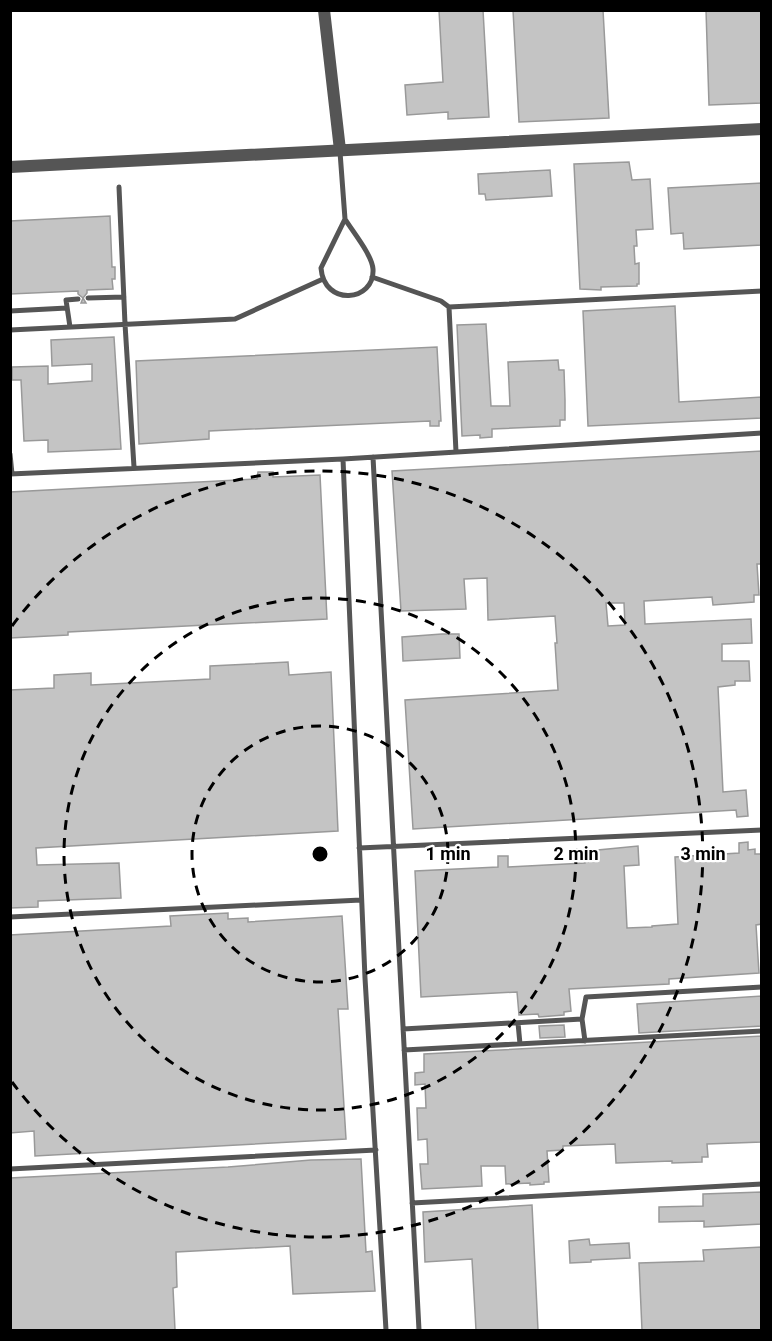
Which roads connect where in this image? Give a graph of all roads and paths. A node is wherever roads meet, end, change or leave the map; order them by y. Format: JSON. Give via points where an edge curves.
{"nodes":[{"id":1,"x":324,"y":10,"type":"edge"},
{"id":2,"x":762,"y":129,"type":"edge"},
{"id":3,"x":340,"y":150,"type":"junction"},
{"id":4,"x":10,"y":167,"type":"edge"},
{"id":5,"x":119,"y":187,"type":"dead end"},
{"id":6,"x":345,"y":219,"type":"junction"},
{"id":7,"x":372,"y":277,"type":"junction"},
{"id":8,"x":322,"y":279,"type":"junction"},
{"id":9,"x":762,"y":291,"type":"edge"},
{"id":10,"x":124,"y":297,"type":"junction"},
{"id":11,"x":88,"y":298,"type":"dead end"},
{"id":12,"x":78,"y":299,"type":"dead end"},
{"id":13,"x":449,"y":307,"type":"junction"},
{"id":14,"x":67,"y":308,"type":"junction"},
{"id":15,"x":10,"y":311,"type":"edge"},
{"id":16,"x":125,"y":324,"type":"junction"},
{"id":17,"x":70,"y":327,"type":"junction"},
{"id":18,"x":10,"y":330,"type":"edge"},
{"id":19,"x":762,"y":433,"type":"edge"},
{"id":20,"x":456,"y":452,"type":"junction"},
{"id":21,"x":10,"y":454,"type":"edge"},
{"id":22,"x":374,"y":457,"type":"junction"},
{"id":23,"x":343,"y":459,"type":"junction"},
{"id":24,"x":134,"y":467,"type":"junction"},
{"id":25,"x":11,"y":474,"type":"edge"},
{"id":26,"x":762,"y":830,"type":"edge"},
{"id":27,"x":394,"y":846,"type":"junction"},
{"id":28,"x":359,"y":848,"type":"junction"},
{"id":29,"x":361,"y":900,"type":"junction"},
{"id":30,"x":10,"y":917,"type":"edge"},
{"id":31,"x":762,"y":987,"type":"edge"},
{"id":32,"x":582,"y":1019,"type":"junction"},
{"id":33,"x":518,"y":1023,"type":"junction"},
{"id":34,"x":403,"y":1029,"type":"junction"},
{"id":35,"x":762,"y":1031,"type":"edge"},
{"id":36,"x":585,"y":1041,"type":"junction"},
{"id":37,"x":520,"y":1044,"type":"junction"},
{"id":38,"x":404,"y":1050,"type":"junction"},
{"id":39,"x":376,"y":1150,"type":"junction"},
{"id":40,"x":10,"y":1169,"type":"edge"},
{"id":41,"x":762,"y":1184,"type":"edge"},
{"id":42,"x":412,"y":1203,"type":"junction"},
{"id":43,"x":386,"y":1330,"type":"edge"},
{"id":44,"x":419,"y":1330,"type":"edge"}],
"edges":[{"from":1,"to":3,"type":"street"},
{"from":2,"to":3,"type":"street"},
{"from":3,"to":4,"type":"street"},
{"from":3,"to":6,"type":"lane"},
{"from":5,"to":10,"type":"lane"},
{"from":6,"to":7,"type":"lane","via":[[370,260]]},
{"from":6,"to":8,"type":"lane","via":[[321,268]]},
{"from":7,"to":8,"type":"lane","via":[[363,291],[346,296],[331,291]]},
{"from":7,"to":13,"type":"lane"},
{"from":8,"to":16,"type":"lane","via":[[235,319]]},
{"from":9,"to":13,"type":"lane"},
{"from":10,"to":11,"type":"lane"},
{"from":10,"to":16,"type":"lane"},
{"from":12,"to":14,"type":"lane","via":[[66,300]]},
{"from":13,"to":20,"type":"lane"},
{"from":14,"to":15,"type":"lane"},
{"from":14,"to":17,"type":"lane"},
{"from":16,"to":17,"type":"lane"},
{"from":16,"to":24,"type":"lane"},
{"from":17,"to":18,"type":"lane"},
{"from":19,"to":20,"type":"lane"},
{"from":20,"to":22,"type":"lane"},
{"from":21,"to":25,"type":"lane"},
{"from":22,"to":23,"type":"lane"},
{"from":22,"to":27,"type":"lane"},
{"from":23,"to":24,"type":"lane"},
{"from":23,"to":28,"type":"lane"},
{"from":24,"to":25,"type":"lane"},
{"from":26,"to":27,"type":"lane"},
{"from":27,"to":28,"type":"lane"},
{"from":27,"to":34,"type":"lane"},
{"from":28,"to":29,"type":"lane"},
{"from":29,"to":30,"type":"lane"},
{"from":29,"to":39,"type":"lane"},
{"from":31,"to":32,"type":"lane","via":[[586,997]]},
{"from":32,"to":33,"type":"lane"},
{"from":32,"to":36,"type":"lane"},
{"from":33,"to":34,"type":"lane"},
{"from":33,"to":37,"type":"lane"},
{"from":34,"to":38,"type":"lane"},
{"from":35,"to":36,"type":"lane"},
{"from":36,"to":37,"type":"lane"},
{"from":37,"to":38,"type":"lane"},
{"from":38,"to":42,"type":"lane"},
{"from":39,"to":40,"type":"lane"},
{"from":39,"to":43,"type":"lane"},
{"from":41,"to":42,"type":"lane"},
{"from":42,"to":44,"type":"lane"}]}
